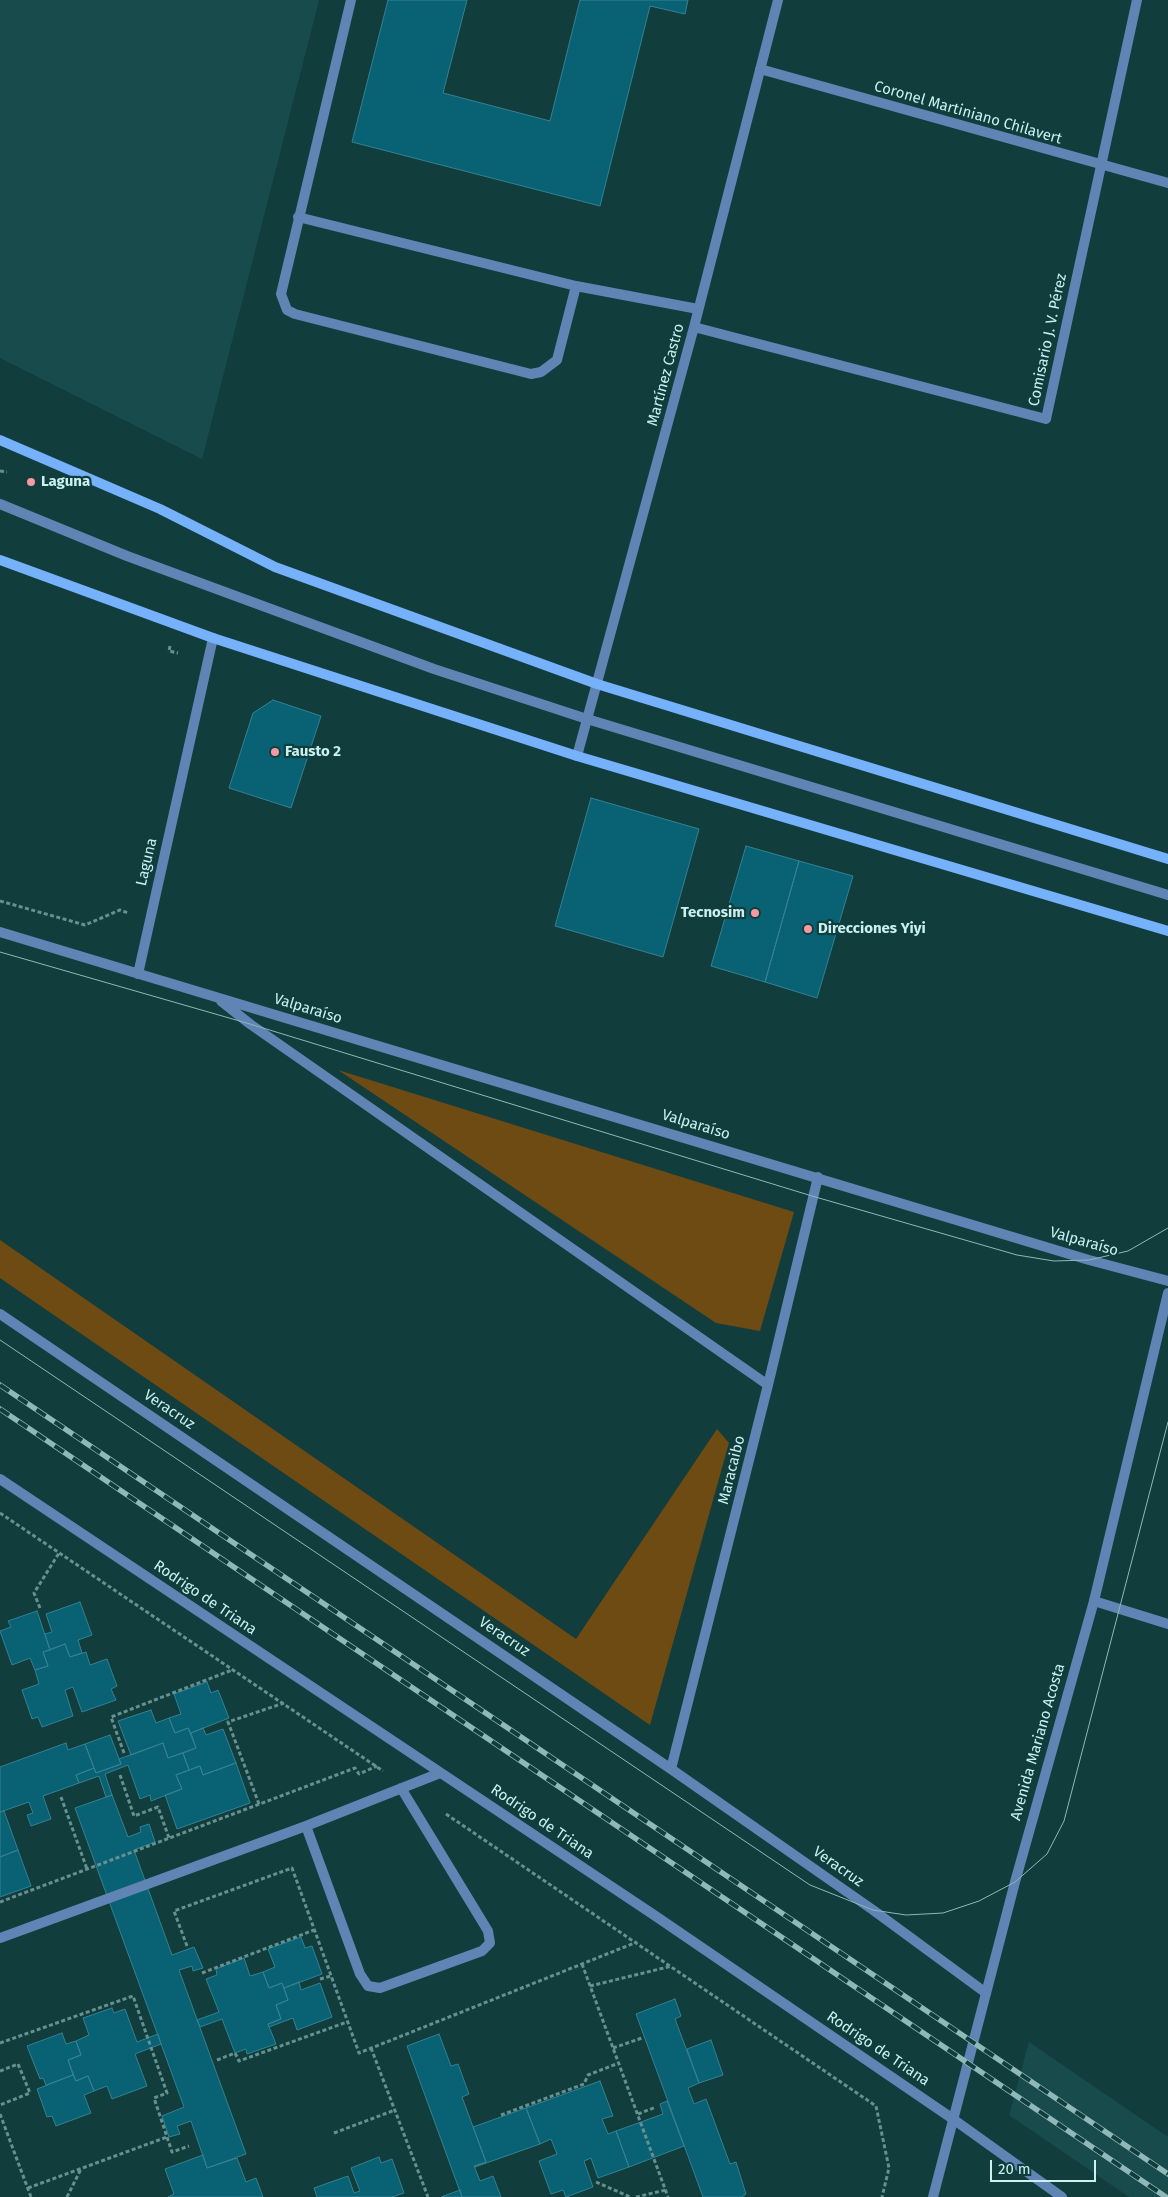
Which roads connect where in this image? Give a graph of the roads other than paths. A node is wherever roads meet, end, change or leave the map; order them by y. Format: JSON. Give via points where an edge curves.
{"nodes":[{"id":1,"x":351,"y":0,"type":"edge"},
{"id":2,"x":778,"y":0,"type":"edge"},
{"id":3,"x":1137,"y":0,"type":"edge"},
{"id":4,"x":760,"y":69,"type":"junction"},
{"id":5,"x":1100,"y":166,"type":"junction"},
{"id":6,"x":1168,"y":183,"type":"edge"},
{"id":7,"x":298,"y":217,"type":"junction"},
{"id":8,"x":576,"y":286,"type":"junction"},
{"id":9,"x":698,"y":309,"type":"junction"},
{"id":10,"x":694,"y":327,"type":"junction"},
{"id":11,"x":0,"y":440,"type":"edge"},
{"id":12,"x":0,"y":504,"type":"edge"},
{"id":13,"x":0,"y":560,"type":"edge"},
{"id":14,"x":213,"y":638,"type":"junction"},
{"id":15,"x":597,"y":684,"type":"junction"},
{"id":16,"x":588,"y":720,"type":"junction"},
{"id":17,"x":577,"y":756,"type":"junction"},
{"id":18,"x":1168,"y":860,"type":"edge"},
{"id":19,"x":1168,"y":895,"type":"edge"},
{"id":20,"x":1168,"y":931,"type":"edge"},
{"id":21,"x":0,"y":932,"type":"edge"},
{"id":22,"x":138,"y":974,"type":"junction"},
{"id":23,"x":216,"y":997,"type":"junction"},
{"id":24,"x":818,"y":1177,"type":"junction"},
{"id":25,"x":1168,"y":1281,"type":"edge"},
{"id":26,"x":1168,"y":1293,"type":"edge"},
{"id":27,"x":0,"y":1314,"type":"edge"},
{"id":28,"x":768,"y":1385,"type":"junction"},
{"id":29,"x":0,"y":1480,"type":"edge"},
{"id":30,"x":1094,"y":1601,"type":"junction"},
{"id":31,"x":1168,"y":1624,"type":"edge"},
{"id":32,"x":672,"y":1768,"type":"junction"},
{"id":33,"x":440,"y":1773,"type":"junction"},
{"id":34,"x":403,"y":1787,"type":"junction"},
{"id":35,"x":306,"y":1826,"type":"junction"},
{"id":36,"x":0,"y":1938,"type":"edge"},
{"id":37,"x":986,"y":1992,"type":"junction"},
{"id":38,"x":953,"y":2119,"type":"junction"},
{"id":39,"x":933,"y":2197,"type":"edge"},
{"id":40,"x":1062,"y":2197,"type":"edge"}],
"edges":[{"from":1,"to":7,"type":"street"},
{"from":2,"to":4,"type":"street","name":"Martínez Castro"},
{"from":3,"to":5,"type":"street","name":"Comisario J. V. Pérez"},
{"from":4,"to":5,"type":"street","name":"Coronel Martiniano Chilavert"},
{"from":4,"to":9,"type":"street","name":"Martínez Castro"},
{"from":5,"to":6,"type":"street","name":"Coronel Martiniano Chilavert"},
{"from":5,"to":10,"type":"street","name":"Comisario J. V. Pérez","via":[[1046,419]]},
{"from":7,"to":8,"type":"street"},
{"from":7,"to":8,"type":"street","via":[[281,294],[287,310],[531,374],[541,372],[557,360]]},
{"from":8,"to":9,"type":"street"},
{"from":9,"to":10,"type":"street","name":"Martínez Castro"},
{"from":10,"to":15,"type":"street","name":"Martínez Castro"},
{"from":11,"to":15,"type":"main road","via":[[160,509],[275,567]]},
{"from":12,"to":16,"type":"street","via":[[127,556],[306,622]]},
{"from":13,"to":14,"type":"main road"},
{"from":14,"to":17,"type":"main road"},
{"from":14,"to":22,"type":"street","name":"Laguna"},
{"from":15,"to":16,"type":"street","name":"Martínez Castro"},
{"from":15,"to":18,"type":"main road"},
{"from":16,"to":17,"type":"street","name":"Martínez Castro"},
{"from":16,"to":19,"type":"street"},
{"from":17,"to":20,"type":"main road"},
{"from":21,"to":22,"type":"street","name":"Valparaíso"},
{"from":22,"to":23,"type":"street","name":"Valparaíso"},
{"from":23,"to":24,"type":"street","name":"Valparaíso"},
{"from":23,"to":28,"type":"street","name":"Valparaíso","via":[[250,1024]]},
{"from":24,"to":25,"type":"street","name":"Valparaíso"},
{"from":24,"to":28,"type":"street","name":"Maracaibo"},
{"from":26,"to":30,"type":"street","name":"Avenida Mariano Acosta"},
{"from":27,"to":32,"type":"street","name":"Veracruz"},
{"from":28,"to":32,"type":"street","name":"Maracaibo"},
{"from":29,"to":33,"type":"street","name":"Rodrigo de Triana"},
{"from":30,"to":31,"type":"street"},
{"from":30,"to":37,"type":"street","name":"Avenida Mariano Acosta"},
{"from":32,"to":37,"type":"street","name":"Veracruz"},
{"from":33,"to":34,"type":"street"},
{"from":33,"to":38,"type":"street","name":"Rodrigo de Triana"},
{"from":34,"to":35,"type":"street"},
{"from":34,"to":35,"type":"street","via":[[488,1931],[490,1943],[482,1950],[380,1988],[368,1986],[360,1974]]},
{"from":35,"to":36,"type":"street"},
{"from":37,"to":38,"type":"street","name":"Avenida Mariano Acosta"},
{"from":38,"to":39,"type":"street","name":"Avenida Mariano Acosta"},
{"from":38,"to":40,"type":"street","name":"Rodrigo de Triana"}]}
